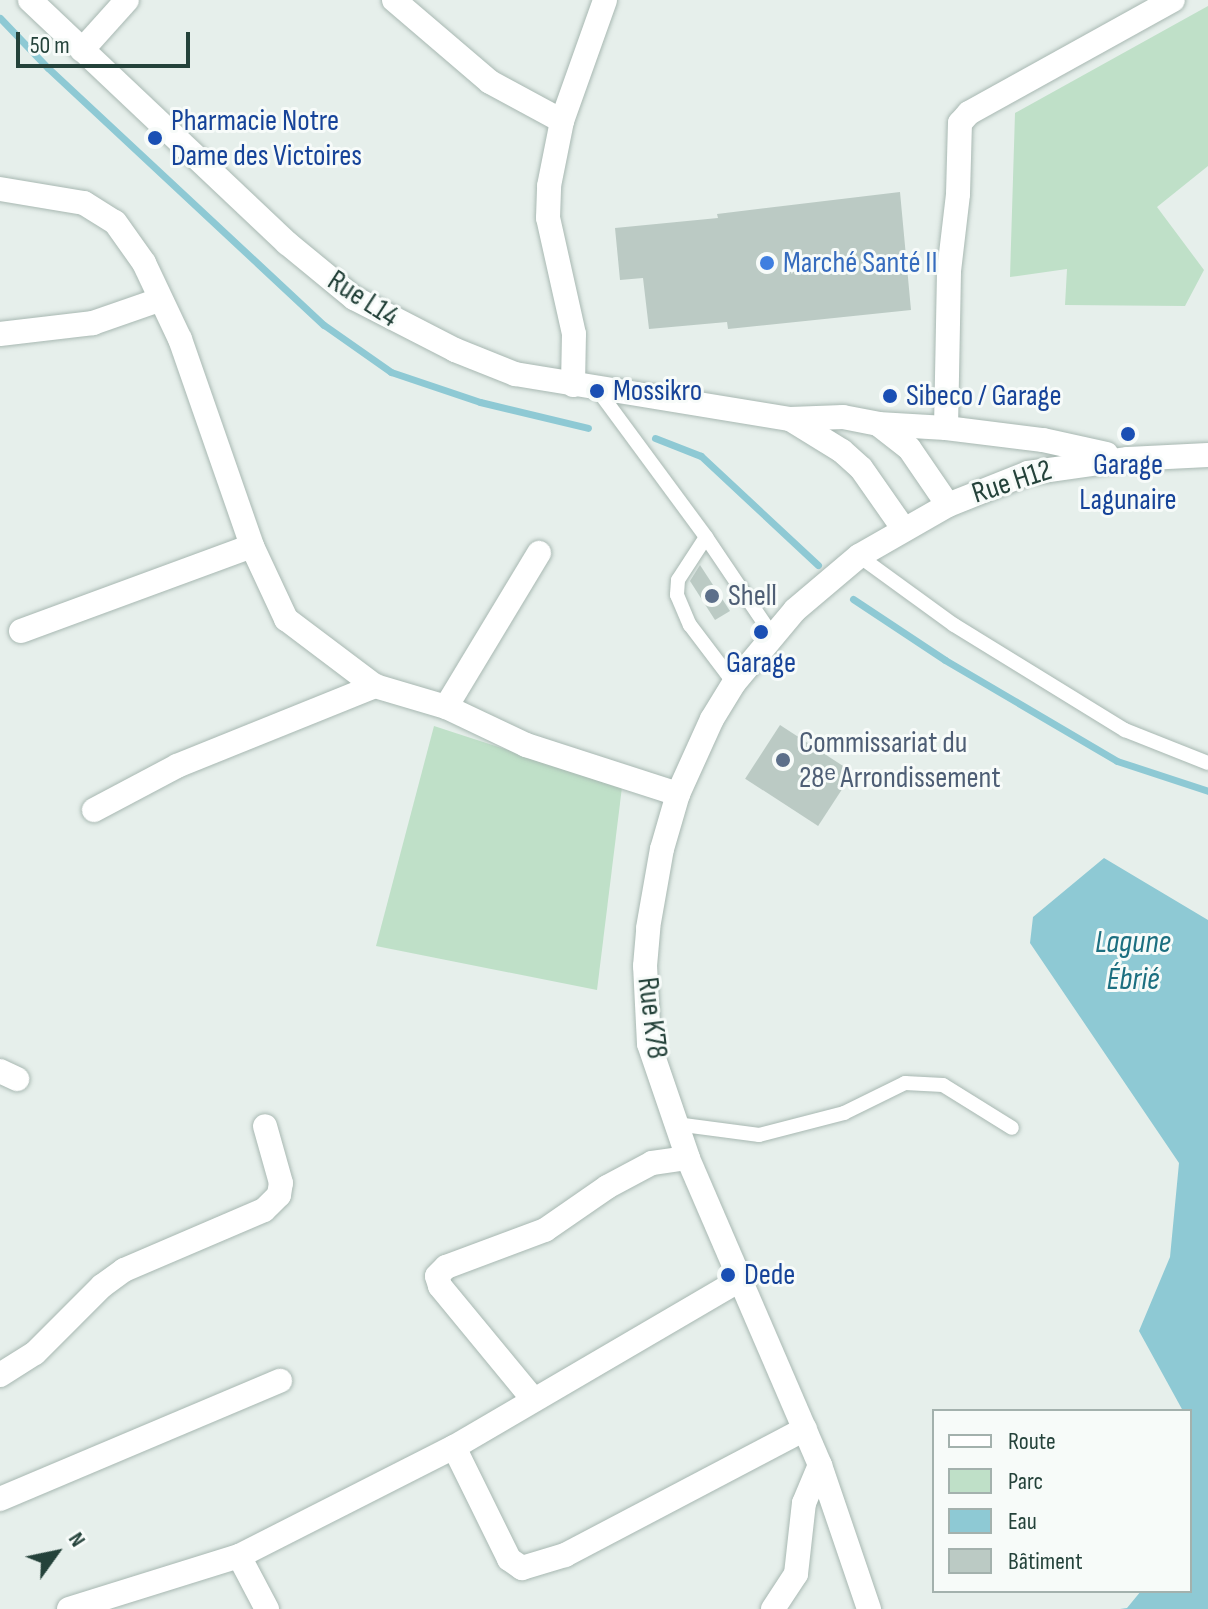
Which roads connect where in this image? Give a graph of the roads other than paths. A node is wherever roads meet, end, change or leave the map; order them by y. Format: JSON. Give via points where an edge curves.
{"nodes":[{"id":1,"x":30,"y":0,"type":"edge"},
{"id":2,"x":127,"y":0,"type":"edge"},
{"id":3,"x":394,"y":0,"type":"edge"},
{"id":4,"x":605,"y":0,"type":"edge"},
{"id":5,"x":1173,"y":0,"type":"edge"},
{"id":6,"x":82,"y":50,"type":"junction"},
{"id":7,"x":562,"y":121,"type":"junction"},
{"id":8,"x":0,"y":189,"type":"edge"},
{"id":9,"x":159,"y":300,"type":"junction"},
{"id":10,"x":0,"y":334,"type":"edge"},
{"id":11,"x":585,"y":387,"type":"junction"},
{"id":12,"x":790,"y":419,"type":"junction"},
{"id":13,"x":878,"y":424,"type":"junction"},
{"id":14,"x":946,"y":428,"type":"junction"},
{"id":15,"x":1208,"y":455,"type":"edge"},
{"id":16,"x":1128,"y":459,"type":"junction"},
{"id":17,"x":948,"y":505,"type":"junction"},
{"id":18,"x":903,"y":528,"type":"junction"},
{"id":19,"x":706,"y":537,"type":"junction"},
{"id":20,"x":252,"y":546,"type":"junction"},
{"id":21,"x":539,"y":553,"type":"dead end"},
{"id":22,"x":859,"y":556,"type":"junction"},
{"id":23,"x":21,"y":631,"type":"dead end"},
{"id":24,"x":772,"y":635,"type":"junction"},
{"id":25,"x":734,"y":683,"type":"junction"},
{"id":26,"x":375,"y":686,"type":"junction"},
{"id":27,"x":446,"y":707,"type":"junction"},
{"id":28,"x":1208,"y":763,"type":"edge"},
{"id":29,"x":678,"y":794,"type":"junction"},
{"id":30,"x":94,"y":810,"type":"dead end"},
{"id":31,"x":676,"y":1124,"type":"junction"},
{"id":32,"x":265,"y":1126,"type":"dead end"},
{"id":33,"x":1012,"y":1128,"type":"dead end"},
{"id":34,"x":688,"y":1158,"type":"junction"},
{"id":35,"x":743,"y":1278,"type":"junction"},
{"id":36,"x":0,"y":1375,"type":"edge"},
{"id":37,"x":280,"y":1381,"type":"dead end"},
{"id":38,"x":533,"y":1399,"type":"junction"},
{"id":39,"x":805,"y":1429,"type":"junction"},
{"id":40,"x":454,"y":1447,"type":"junction"},
{"id":41,"x":820,"y":1465,"type":"junction"},
{"id":42,"x":0,"y":1499,"type":"edge"},
{"id":43,"x":239,"y":1556,"type":"junction"},
{"id":44,"x":69,"y":1609,"type":"edge"},
{"id":45,"x":267,"y":1609,"type":"edge"},
{"id":46,"x":773,"y":1609,"type":"edge"},
{"id":47,"x":869,"y":1609,"type":"edge"}],
"edges":[{"from":1,"to":6,"type":"street","name":"Rue L14"},
{"from":2,"to":6,"type":"street"},
{"from":3,"to":7,"type":"street","via":[[490,82]]},
{"from":4,"to":7,"type":"street"},
{"from":5,"to":14,"type":"street","via":[[969,113],[960,123],[949,271]]},
{"from":6,"to":11,"type":"street","name":"Rue L14","via":[[287,243],[354,298],[493,368]]},
{"from":7,"to":11,"type":"street","via":[[548,218]]},
{"from":8,"to":9,"type":"street","via":[[84,203],[115,222],[144,263]]},
{"from":9,"to":10,"type":"street","via":[[93,323]]},
{"from":9,"to":20,"type":"street","via":[[180,339]]},
{"from":11,"to":12,"type":"street","name":"Rue L14"},
{"from":11,"to":19,"type":"lane"},
{"from":12,"to":13,"type":"street","name":"Rue L14","via":[[843,417]]},
{"from":12,"to":18,"type":"street","name":"Rue L14","via":[[861,468]]},
{"from":13,"to":14,"type":"street"},
{"from":13,"to":17,"type":"street","name":"Rue L14","via":[[909,448]]},
{"from":14,"to":16,"type":"street","via":[[1043,440]]},
{"from":15,"to":16,"type":"street"},
{"from":16,"to":17,"type":"street","name":"Rue H12","via":[[1028,473]]},
{"from":17,"to":18,"type":"street","name":"Rue H12"},
{"from":18,"to":22,"type":"street","name":"Rue K78"},
{"from":19,"to":24,"type":"lane"},
{"from":19,"to":25,"type":"lane","via":[[678,580],[677,595],[690,625]]},
{"from":20,"to":23,"type":"street"},
{"from":20,"to":26,"type":"street","via":[[286,619]]},
{"from":21,"to":27,"type":"street"},
{"from":22,"to":24,"type":"street","name":"Rue K78"},
{"from":22,"to":28,"type":"lane","via":[[954,625],[1125,730]]},
{"from":24,"to":25,"type":"street","name":"Rue K78"},
{"from":25,"to":29,"type":"street","name":"Rue K78"},
{"from":26,"to":27,"type":"street"},
{"from":26,"to":30,"type":"street","via":[[177,766]]},
{"from":27,"to":29,"type":"street","via":[[526,745]]},
{"from":29,"to":31,"type":"street","name":"Rue K78","via":[[655,883],[645,966],[649,1044]]},
{"from":31,"to":33,"type":"lane","via":[[759,1135],[844,1113],[905,1083],[943,1085]]},
{"from":31,"to":34,"type":"street","name":"Rue K78"},
{"from":32,"to":36,"type":"street","via":[[281,1183],[279,1195],[264,1210],[124,1270],[35,1353]]},
{"from":34,"to":35,"type":"street","name":"Rue K78"},
{"from":34,"to":38,"type":"street","via":[[652,1163],[545,1230],[446,1267],[437,1276]]},
{"from":35,"to":38,"type":"street"},
{"from":35,"to":39,"type":"street","name":"Rue K78"},
{"from":37,"to":42,"type":"street"},
{"from":38,"to":40,"type":"street"},
{"from":39,"to":40,"type":"street","via":[[565,1555],[522,1568],[509,1559]]},
{"from":39,"to":41,"type":"street","name":"Rue K78"},
{"from":40,"to":43,"type":"street"},
{"from":41,"to":46,"type":"street","via":[[804,1503],[796,1574]]},
{"from":41,"to":47,"type":"street","name":"Rue K78"},
{"from":43,"to":44,"type":"street"},
{"from":43,"to":45,"type":"street"}]}
